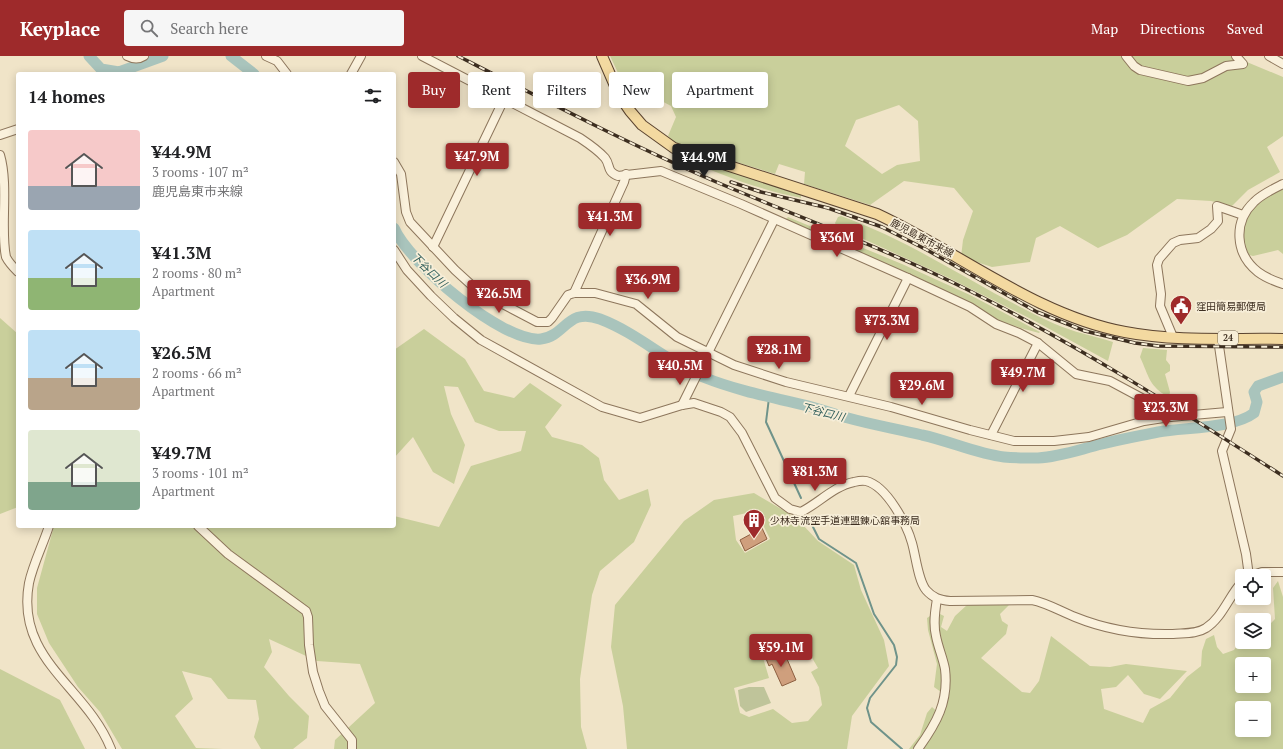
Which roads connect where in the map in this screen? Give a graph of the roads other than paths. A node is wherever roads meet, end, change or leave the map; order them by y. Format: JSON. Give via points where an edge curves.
{"nodes":[{"id":1,"x":127,"y":56,"type":"edge"},
{"id":2,"x":144,"y":56,"type":"edge"},
{"id":3,"x":266,"y":56,"type":"edge"},
{"id":4,"x":361,"y":56,"type":"edge"},
{"id":5,"x":422,"y":56,"type":"edge"},
{"id":6,"x":602,"y":56,"type":"edge"},
{"id":7,"x":1126,"y":56,"type":"edge"},
{"id":8,"x":1236,"y":56,"type":"edge"},
{"id":9,"x":1270,"y":56,"type":"edge"},
{"id":10,"x":1283,"y":64,"type":"edge"},
{"id":11,"x":285,"y":72,"type":"edge"},
{"id":12,"x":352,"y":72,"type":"edge"},
{"id":13,"x":468,"y":80,"type":"edge"},
{"id":14,"x":500,"y":108,"type":"edge"},
{"id":15,"x":522,"y":108,"type":"edge"},
{"id":16,"x":16,"y":130,"type":"edge"},
{"id":17,"x":0,"y":135,"type":"edge"},
{"id":18,"x":0,"y":155,"type":"edge"},
{"id":19,"x":396,"y":165,"type":"edge"},
{"id":20,"x":626,"y":174,"type":"junction"},
{"id":21,"x":1283,"y":184,"type":"edge"},
{"id":22,"x":1243,"y":215,"type":"junction"},
{"id":23,"x":774,"y":220,"type":"junction"},
{"id":24,"x":433,"y":246,"type":"junction"},
{"id":25,"x":396,"y":253,"type":"edge"},
{"id":26,"x":16,"y":270,"type":"edge"},
{"id":27,"x":908,"y":278,"type":"junction"},
{"id":28,"x":1283,"y":284,"type":"edge"},
{"id":29,"x":574,"y":293,"type":"junction"},
{"id":30,"x":1173,"y":337,"type":"junction"},
{"id":31,"x":1218,"y":339,"type":"junction"},
{"id":32,"x":1283,"y":339,"type":"edge"},
{"id":33,"x":1038,"y":343,"type":"junction"},
{"id":34,"x":705,"y":357,"type":"junction"},
{"id":35,"x":849,"y":396,"type":"junction"},
{"id":36,"x":682,"y":405,"type":"junction"},
{"id":37,"x":1227,"y":414,"type":"junction"},
{"id":38,"x":1170,"y":417,"type":"junction"},
{"id":39,"x":991,"y":435,"type":"junction"},
{"id":40,"x":48,"y":528,"type":"edge"},
{"id":41,"x":200,"y":528,"type":"edge"},
{"id":42,"x":1248,"y":569,"type":"edge"},
{"id":43,"x":1271,"y":572,"type":"edge"},
{"id":44,"x":1283,"y":572,"type":"edge"},
{"id":45,"x":1235,"y":591,"type":"edge"},
{"id":46,"x":937,"y":599,"type":"junction"},
{"id":47,"x":111,"y":749,"type":"edge"},
{"id":48,"x":352,"y":749,"type":"edge"},
{"id":49,"x":918,"y":749,"type":"edge"}],
"edges":[{"from":1,"to":2,"type":"street","via":[[134,59]]},
{"from":3,"to":11,"type":"street","via":[[277,62]]},
{"from":4,"to":12,"type":"street"},
{"from":5,"to":13,"type":"street"},
{"from":6,"to":30,"type":"main road","name":"鹿児島東市来線","number":"24","via":[[630,111],[642,125],[674,148],[877,214],[1065,314],[1125,332]]},
{"from":7,"to":8,"type":"street","via":[[1140,70],[1188,81],[1203,78],[1226,66],[1243,64]]},
{"from":9,"to":10,"type":"street"},
{"from":14,"to":24,"type":"street"},
{"from":15,"to":20,"type":"street","via":[[580,138],[607,160],[609,170],[613,174]]},
{"from":16,"to":17,"type":"street"},
{"from":18,"to":26,"type":"street","via":[[3,170],[4,247],[6,257]]},
{"from":19,"to":24,"type":"street","via":[[401,174],[406,212],[410,222]]},
{"from":20,"to":23,"type":"street","via":[[661,172]]},
{"from":20,"to":29,"type":"street"},
{"from":21,"to":22,"type":"street","via":[[1259,197]]},
{"from":22,"to":28,"type":"street","via":[[1239,237],[1244,254],[1259,272]]},
{"from":22,"to":30,"type":"street","via":[[1217,206],[1218,221],[1211,229],[1198,238],[1173,243],[1159,259],[1157,265],[1160,306]]},
{"from":23,"to":27,"type":"street"},
{"from":23,"to":34,"type":"street"},
{"from":24,"to":29,"type":"street","via":[[454,270],[478,291],[537,322],[548,322],[565,298]]},
{"from":25,"to":36,"type":"street","via":[[407,270],[431,296],[481,340],[602,407],[640,418]]},
{"from":27,"to":33,"type":"street"},
{"from":27,"to":35,"type":"street"},
{"from":29,"to":34,"type":"street","via":[[595,293],[636,304]]},
{"from":30,"to":31,"type":"main road","name":"鹿児島東市来線","number":"24"},
{"from":31,"to":32,"type":"main road","name":"鹿児島東市来線","number":"24"},
{"from":31,"to":37,"type":"street"},
{"from":33,"to":38,"type":"street","via":[[1076,374],[1110,382],[1151,403]]},
{"from":33,"to":39,"type":"street"},
{"from":34,"to":35,"type":"street","via":[[786,382]]},
{"from":34,"to":36,"type":"street"},
{"from":35,"to":39,"type":"street"},
{"from":36,"to":46,"type":"street","via":[[694,403],[730,417],[742,434],[775,498],[790,509],[801,512],[840,486],[852,482],[866,481],[880,489],[895,507],[910,536],[922,584]]},
{"from":37,"to":38,"type":"street"},
{"from":37,"to":42,"type":"street","via":[[1230,429],[1222,451]]},
{"from":38,"to":39,"type":"street","via":[[1144,421],[1089,437],[1054,441],[1014,441]]},
{"from":40,"to":47,"type":"street","via":[[29,584],[27,601],[31,633],[50,665],[82,701]]},
{"from":41,"to":48,"type":"street","via":[[228,554],[306,612],[313,672],[319,691],[325,706],[352,740]]},
{"from":43,"to":44,"type":"street"},
{"from":45,"to":46,"type":"street","via":[[1208,627],[1200,632],[1190,633],[1128,632],[1089,622],[1032,600]]},
{"from":46,"to":49,"type":"street","via":[[936,636],[945,671],[944,699],[939,717]]}]}
